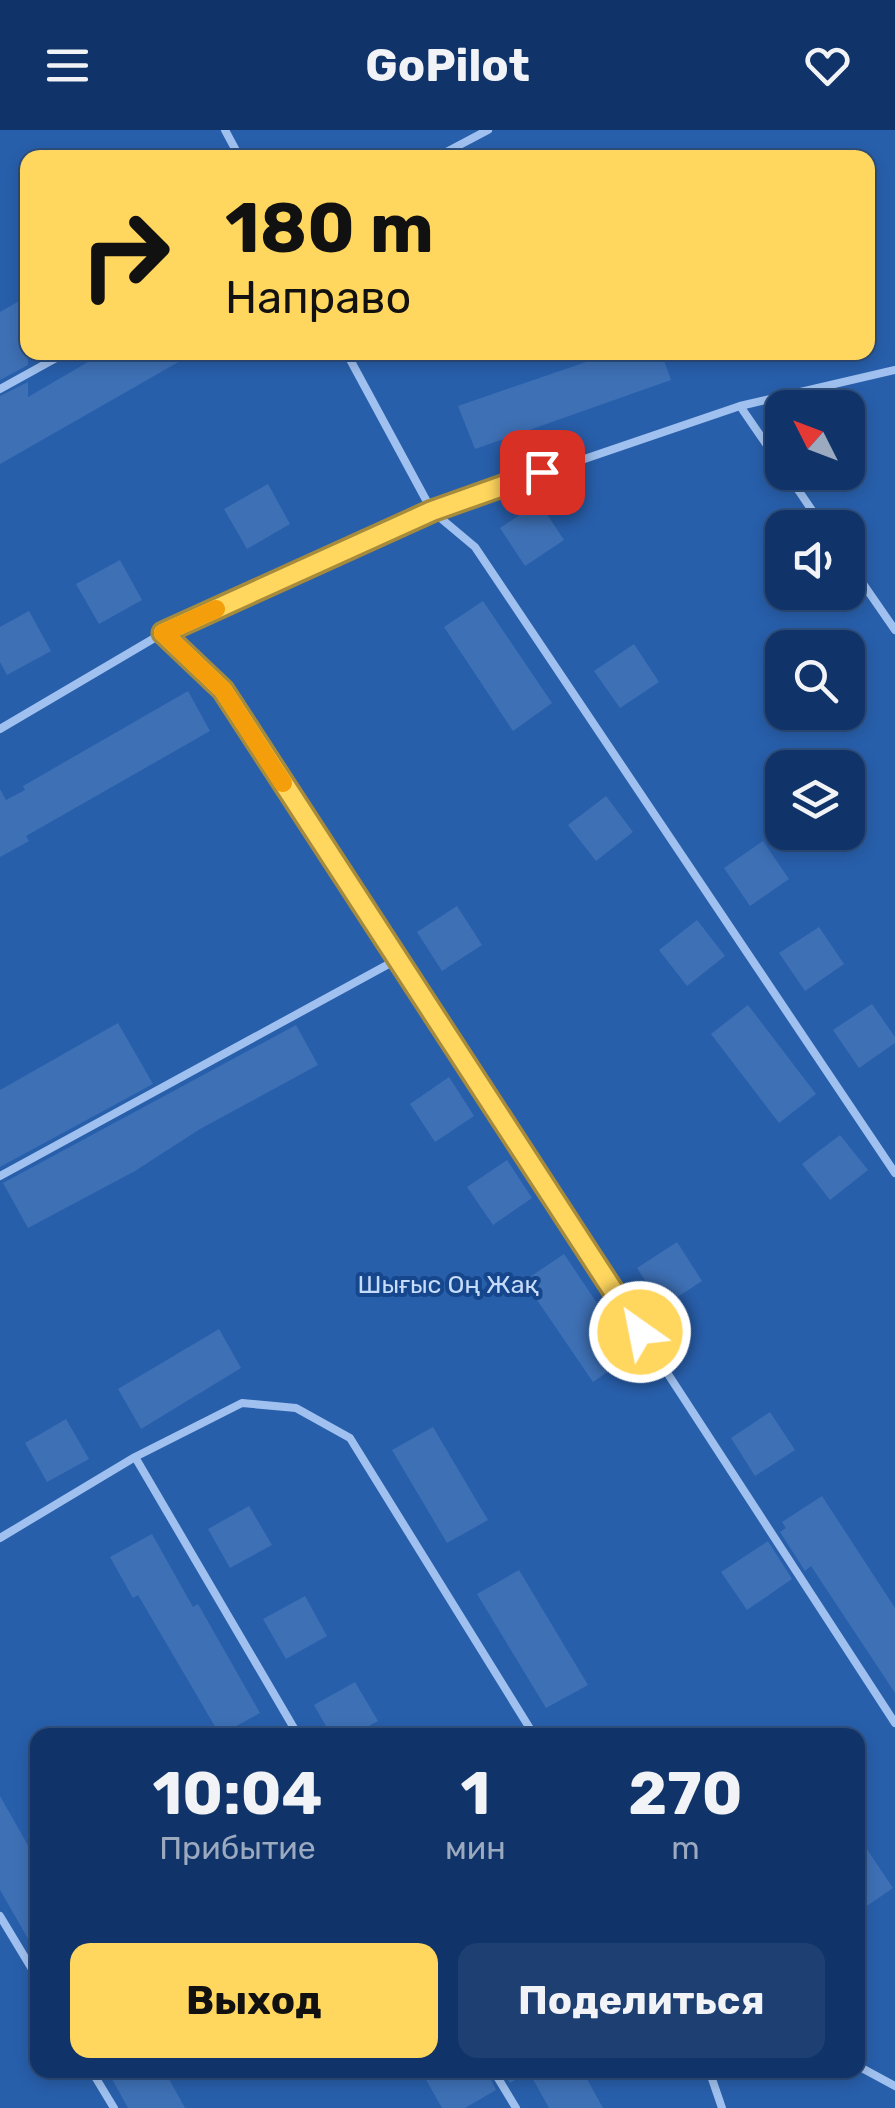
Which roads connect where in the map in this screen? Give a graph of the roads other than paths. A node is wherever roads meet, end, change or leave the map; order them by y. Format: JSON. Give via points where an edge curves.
{"nodes":[{"id":1,"x":488,"y":130,"type":"edge"},
{"id":2,"x":449,"y":150,"type":"edge"},
{"id":3,"x":53,"y":360,"type":"edge"},
{"id":4,"x":350,"y":360,"type":"edge"},
{"id":5,"x":895,"y":370,"type":"edge"},
{"id":6,"x":0,"y":389,"type":"edge"},
{"id":7,"x":740,"y":406,"type":"junction"},
{"id":8,"x":765,"y":442,"type":"edge"},
{"id":9,"x":432,"y":511,"type":"junction"},
{"id":10,"x":865,"y":587,"type":"edge"},
{"id":11,"x":895,"y":630,"type":"edge"},
{"id":12,"x":163,"y":633,"type":"junction"},
{"id":13,"x":0,"y":729,"type":"edge"},
{"id":14,"x":398,"y":959,"type":"junction"},
{"id":15,"x":895,"y":1173,"type":"edge"},
{"id":16,"x":0,"y":1176,"type":"edge"},
{"id":17,"x":135,"y":1457,"type":"junction"},
{"id":18,"x":0,"y":1538,"type":"edge"},
{"id":19,"x":895,"y":1723,"type":"edge"},
{"id":20,"x":294,"y":1728,"type":"edge"},
{"id":21,"x":530,"y":1728,"type":"edge"},
{"id":22,"x":0,"y":1916,"type":"edge"},
{"id":23,"x":30,"y":1966,"type":"edge"},
{"id":24,"x":865,"y":2070,"type":"edge"},
{"id":25,"x":96,"y":2078,"type":"edge"},
{"id":26,"x":499,"y":2078,"type":"edge"},
{"id":27,"x":712,"y":2078,"type":"edge"},
{"id":28,"x":895,"y":2086,"type":"edge"},
{"id":29,"x":114,"y":2108,"type":"edge"},
{"id":30,"x":516,"y":2108,"type":"edge"},
{"id":31,"x":722,"y":2108,"type":"edge"}],
"edges":[{"from":1,"to":2,"type":"lane"},
{"from":3,"to":6,"type":"lane"},
{"from":4,"to":9,"type":"lane"},
{"from":5,"to":7,"type":"lane"},
{"from":7,"to":8,"type":"lane"},
{"from":7,"to":9,"type":"lane"},
{"from":9,"to":12,"type":"lane"},
{"from":9,"to":15,"type":"lane","via":[[476,547]]},
{"from":10,"to":11,"type":"lane"},
{"from":12,"to":13,"type":"lane"},
{"from":12,"to":14,"type":"lane","via":[[223,690]]},
{"from":14,"to":16,"type":"lane"},
{"from":14,"to":19,"type":"lane"},
{"from":17,"to":18,"type":"lane"},
{"from":17,"to":20,"type":"lane"},
{"from":17,"to":21,"type":"lane","via":[[242,1403],[296,1408],[350,1438]]},
{"from":22,"to":23,"type":"lane"},
{"from":24,"to":28,"type":"lane"},
{"from":25,"to":29,"type":"lane"},
{"from":26,"to":30,"type":"lane"},
{"from":27,"to":31,"type":"lane"}]}
